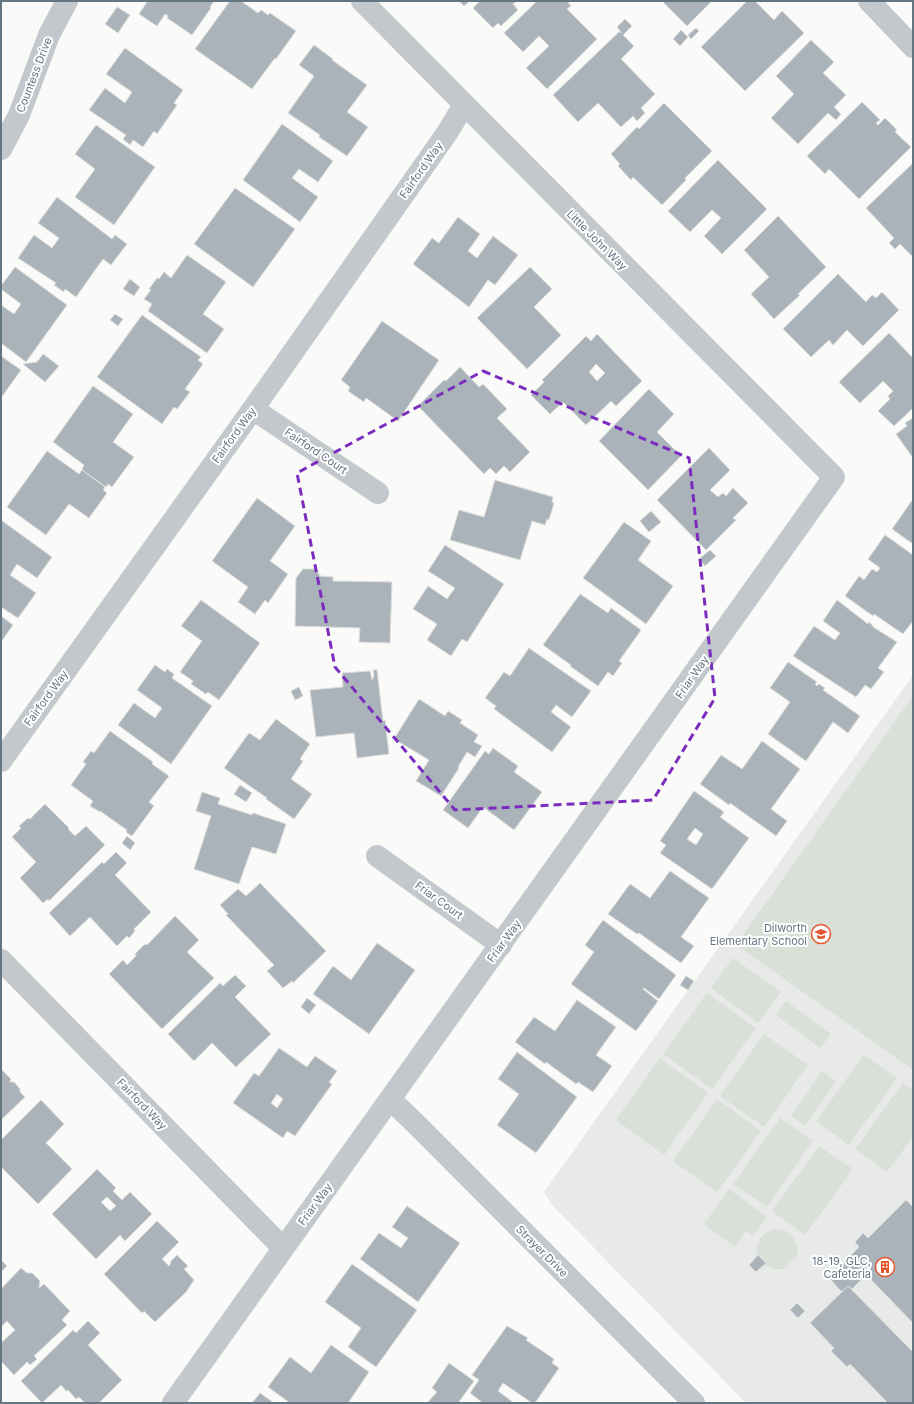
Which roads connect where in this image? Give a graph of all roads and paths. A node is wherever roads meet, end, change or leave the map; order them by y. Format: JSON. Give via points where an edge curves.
{"nodes":[{"id":1,"x":67,"y":1,"type":"edge"},
{"id":2,"x":362,"y":1,"type":"edge"},
{"id":3,"x":869,"y":1,"type":"edge"},
{"id":4,"x":913,"y":47,"type":"edge"},
{"id":5,"x":464,"y":106,"type":"junction"},
{"id":6,"x":1,"y":149,"type":"edge"},
{"id":7,"x":253,"y":409,"type":"junction"},
{"id":8,"x":834,"y":477,"type":"joint"},
{"id":9,"x":378,"y":493,"type":"dead end"},
{"id":10,"x":1,"y":761,"type":"edge"},
{"id":11,"x":377,"y":856,"type":"dead end"},
{"id":12,"x":501,"y":945,"type":"junction"},
{"id":13,"x":1,"y":960,"type":"edge"},
{"id":14,"x":390,"y":1099,"type":"junction"},
{"id":15,"x":283,"y":1248,"type":"junction"},
{"id":16,"x":173,"y":1403,"type":"edge"},
{"id":17,"x":694,"y":1403,"type":"edge"}],
"edges":[{"from":1,"to":6,"type":"street","name":"Countess Drive","via":[[48,35],[19,115]]},
{"from":2,"to":5,"type":"street","name":"Little John Way"},
{"from":3,"to":4,"type":"street"},
{"from":5,"to":7,"type":"street","name":"Fairford Way"},
{"from":5,"to":8,"type":"street","name":"Little John Way"},
{"from":7,"to":9,"type":"street","name":"Fairford Court"},
{"from":7,"to":10,"type":"street","name":"Fairford Way"},
{"from":8,"to":12,"type":"street","name":"Friar Way"},
{"from":11,"to":12,"type":"street","name":"Friar Court"},
{"from":12,"to":14,"type":"street","name":"Friar Way"},
{"from":13,"to":15,"type":"street","name":"Fairford Way"},
{"from":14,"to":15,"type":"street","name":"Friar Way"},
{"from":14,"to":17,"type":"street","name":"Strayer Drive"},
{"from":15,"to":16,"type":"street","name":"Friar Way"}]}
